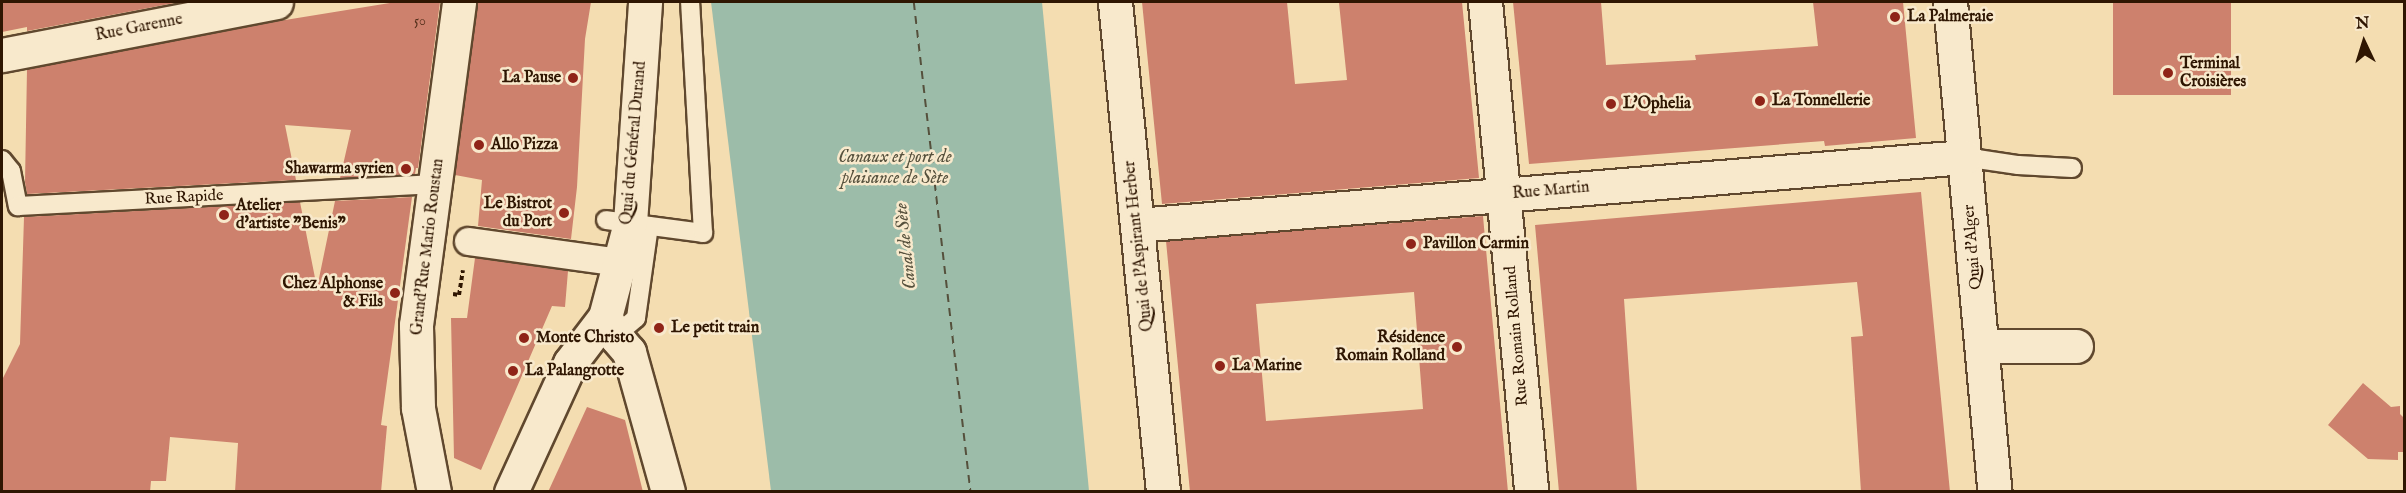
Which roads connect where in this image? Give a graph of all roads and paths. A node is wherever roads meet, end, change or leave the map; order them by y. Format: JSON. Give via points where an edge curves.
{"nodes":[{"id":1,"x":276,"y":2,"type":"edge"},
{"id":2,"x":459,"y":2,"type":"edge"},
{"id":3,"x":645,"y":2,"type":"edge"},
{"id":4,"x":690,"y":2,"type":"edge"},
{"id":5,"x":1115,"y":2,"type":"edge"},
{"id":6,"x":1485,"y":2,"type":"edge"},
{"id":7,"x":1950,"y":2,"type":"edge"},
{"id":8,"x":2,"y":55,"type":"edge"},
{"id":9,"x":1964,"y":157,"type":"junction"},
{"id":10,"x":2,"y":160,"type":"edge"},
{"id":11,"x":2072,"y":168,"type":"dead end"},
{"id":12,"x":436,"y":184,"type":"junction"},
{"id":13,"x":1503,"y":195,"type":"junction"},
{"id":14,"x":628,"y":223,"type":"junction"},
{"id":15,"x":1137,"y":225,"type":"junction"},
{"id":16,"x":468,"y":241,"type":"dead end"},
{"id":17,"x":620,"y":262,"type":"junction"},
{"id":18,"x":610,"y":327,"type":"junction"},
{"id":19,"x":1982,"y":346,"type":"junction"},
{"id":20,"x":2076,"y":346,"type":"dead end"},
{"id":21,"x":434,"y":492,"type":"edge"},
{"id":22,"x":511,"y":492,"type":"edge"},
{"id":23,"x":668,"y":492,"type":"edge"},
{"id":24,"x":1163,"y":492,"type":"edge"},
{"id":25,"x":1531,"y":492,"type":"edge"},
{"id":26,"x":1995,"y":492,"type":"edge"}],
"edges":[{"from":1,"to":8,"type":"street","name":"Rue Garenne"},
{"from":2,"to":12,"type":"street","name":"Grand'Rue Mario Roustan"},
{"from":3,"to":14,"type":"street","name":"Quai du Général Durand"},
{"from":4,"to":14,"type":"lane","via":[[703,233]]},
{"from":5,"to":15,"type":"street","name":"Quai de l'Aspirant Herber"},
{"from":6,"to":13,"type":"street","name":"Rue Romain Rolland"},
{"from":7,"to":9,"type":"street","name":"Quai d'Alger"},
{"from":9,"to":11,"type":"lane"},
{"from":9,"to":13,"type":"street","name":"Rue Martin"},
{"from":9,"to":19,"type":"street","name":"Quai d'Alger"},
{"from":10,"to":12,"type":"lane","name":"Rue Rapide","via":[[11,171],[18,206]]},
{"from":12,"to":21,"type":"street","name":"Grand'Rue Mario Roustan","via":[[416,325],[418,408]]},
{"from":13,"to":15,"type":"street","name":"Rue Martin"},
{"from":13,"to":25,"type":"street","name":"Rue Romain Rolland"},
{"from":14,"to":17,"type":"street","name":"Quai du Général Durand"},
{"from":14,"to":18,"type":"lane","via":[[636,318]]},
{"from":15,"to":24,"type":"street","name":"Quai de l'Aspirant Herber"},
{"from":16,"to":17,"type":"street"},
{"from":17,"to":18,"type":"street","name":"Quai du Général Durand"},
{"from":18,"to":22,"type":"street","via":[[570,363]]},
{"from":18,"to":23,"type":"street","via":[[629,352]]},
{"from":19,"to":20,"type":"street"},
{"from":19,"to":26,"type":"street","name":"Quai d'Alger"}]}
